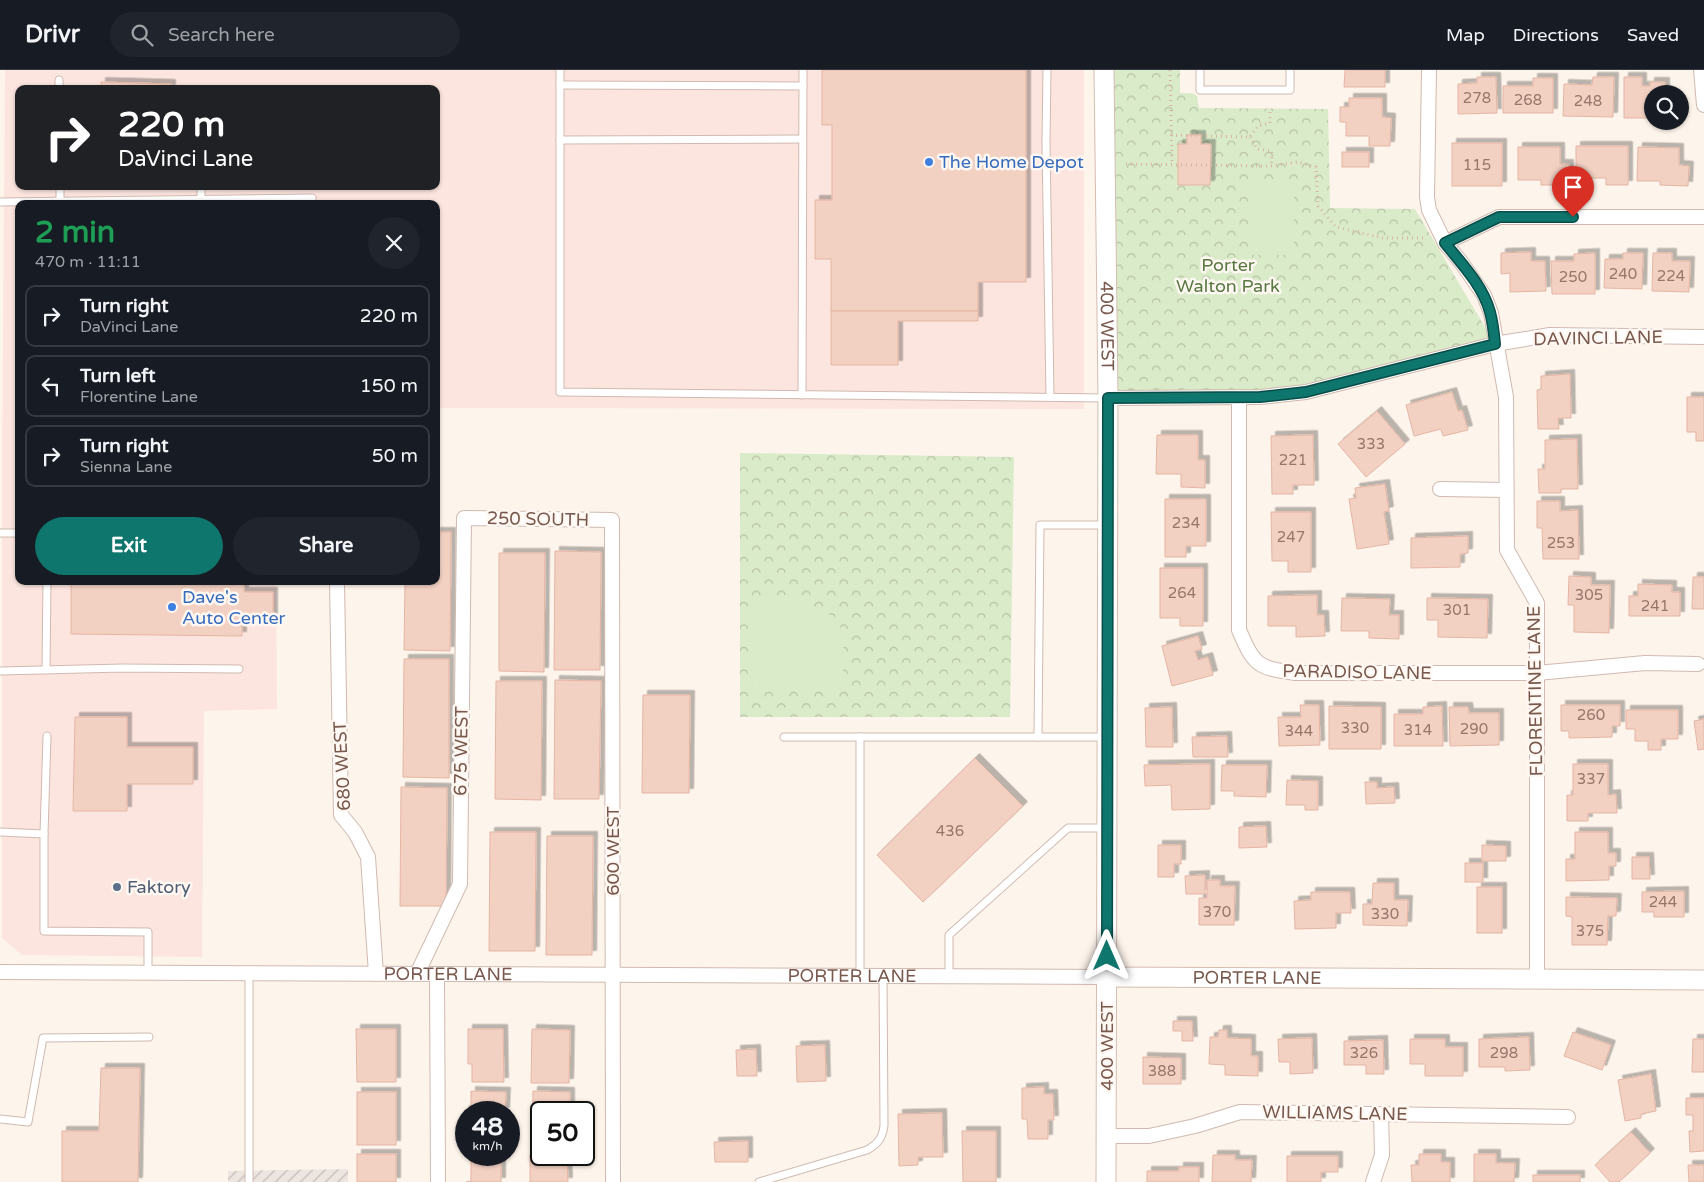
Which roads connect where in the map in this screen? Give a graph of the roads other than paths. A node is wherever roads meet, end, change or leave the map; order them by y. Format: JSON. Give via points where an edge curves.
{"nodes":[{"id":1,"x":560,"y":70,"type":"edge"},
{"id":2,"x":803,"y":70,"type":"edge"},
{"id":3,"x":1047,"y":70,"type":"edge"},
{"id":4,"x":1104,"y":70,"type":"edge"},
{"id":5,"x":1200,"y":70,"type":"edge"},
{"id":6,"x":1290,"y":70,"type":"edge"},
{"id":7,"x":1429,"y":70,"type":"edge"},
{"id":8,"x":1700,"y":70,"type":"edge"},
{"id":9,"x":59,"y":80,"type":"dead end"},
{"id":10,"x":59,"y":85,"type":"edge"},
{"id":11,"x":560,"y":85,"type":"junction"},
{"id":12,"x":803,"y":86,"type":"junction"},
{"id":13,"x":1704,"y":105,"type":"edge"},
{"id":14,"x":802,"y":139,"type":"junction"},
{"id":15,"x":560,"y":140,"type":"junction"},
{"id":16,"x":201,"y":190,"type":"edge"},
{"id":17,"x":201,"y":200,"type":"joint"},
{"id":18,"x":312,"y":200,"type":"edge"},
{"id":19,"x":0,"y":202,"type":"edge"},
{"id":20,"x":15,"y":202,"type":"edge"},
{"id":21,"x":1704,"y":217,"type":"edge"},
{"id":22,"x":1445,"y":243,"type":"junction"},
{"id":23,"x":1704,"y":337,"type":"edge"},
{"id":24,"x":1495,"y":344,"type":"junction"},
{"id":25,"x":802,"y":395,"type":"junction"},
{"id":26,"x":1050,"y":398,"type":"junction"},
{"id":27,"x":1108,"y":398,"type":"junction"},
{"id":28,"x":1239,"y":398,"type":"junction"},
{"id":29,"x":1440,"y":489,"type":"dead end"},
{"id":30,"x":1506,"y":490,"type":"junction"},
{"id":31,"x":464,"y":518,"type":"joint"},
{"id":32,"x":612,"y":520,"type":"joint"},
{"id":33,"x":1108,"y":525,"type":"junction"},
{"id":34,"x":0,"y":533,"type":"edge"},
{"id":35,"x":15,"y":533,"type":"edge"},
{"id":36,"x":47,"y":585,"type":"edge"},
{"id":37,"x":337,"y":585,"type":"edge"},
{"id":38,"x":1698,"y":664,"type":"dead end"},
{"id":39,"x":239,"y":669,"type":"dead end"},
{"id":40,"x":46,"y":670,"type":"junction"},
{"id":41,"x":0,"y":671,"type":"edge"},
{"id":42,"x":1537,"y":673,"type":"junction"},
{"id":43,"x":47,"y":736,"type":"dead end"},
{"id":44,"x":784,"y":737,"type":"dead end"},
{"id":45,"x":860,"y":737,"type":"junction"},
{"id":46,"x":1038,"y":737,"type":"junction"},
{"id":47,"x":1107,"y":737,"type":"junction"},
{"id":48,"x":1107,"y":828,"type":"junction"},
{"id":49,"x":0,"y":832,"type":"edge"},
{"id":50,"x":44,"y":834,"type":"junction"},
{"id":51,"x":0,"y":972,"type":"edge"},
{"id":52,"x":148,"y":973,"type":"junction"},
{"id":53,"x":249,"y":973,"type":"junction"},
{"id":54,"x":376,"y":974,"type":"junction"},
{"id":55,"x":417,"y":974,"type":"junction"},
{"id":56,"x":437,"y":974,"type":"junction"},
{"id":57,"x":613,"y":975,"type":"junction"},
{"id":58,"x":860,"y":976,"type":"junction"},
{"id":59,"x":883,"y":976,"type":"junction"},
{"id":60,"x":949,"y":976,"type":"junction"},
{"id":61,"x":1106,"y":977,"type":"junction"},
{"id":62,"x":1537,"y":979,"type":"junction"},
{"id":63,"x":1704,"y":980,"type":"edge"},
{"id":64,"x":148,"y":1037,"type":"dead end"},
{"id":65,"x":1381,"y":1114,"type":"junction"},
{"id":66,"x":1568,"y":1117,"type":"dead end"},
{"id":67,"x":0,"y":1119,"type":"edge"},
{"id":68,"x":1106,"y":1136,"type":"junction"},
{"id":69,"x":249,"y":1182,"type":"edge"},
{"id":70,"x":438,"y":1182,"type":"edge"},
{"id":71,"x":612,"y":1182,"type":"edge"},
{"id":72,"x":759,"y":1182,"type":"edge"},
{"id":73,"x":1106,"y":1182,"type":"edge"},
{"id":74,"x":1374,"y":1182,"type":"edge"}],
"edges":[{"from":1,"to":11,"type":"lane"},
{"from":2,"to":12,"type":"lane"},
{"from":3,"to":26,"type":"lane"},
{"from":4,"to":27,"type":"main road","name":"400 WEST"},
{"from":5,"to":6,"type":"lane","via":[[1200,90],[1290,90]]},
{"from":7,"to":22,"type":"street","name":"FLORENTINE LANE","via":[[1426,197]]},
{"from":8,"to":13,"type":"street"},
{"from":9,"to":10,"type":"lane"},
{"from":11,"to":12,"type":"lane"},
{"from":11,"to":15,"type":"lane"},
{"from":12,"to":14,"type":"lane"},
{"from":14,"to":15,"type":"lane"},
{"from":14,"to":25,"type":"lane"},
{"from":15,"to":25,"type":"lane","via":[[560,392]]},
{"from":16,"to":17,"type":"lane"},
{"from":17,"to":18,"type":"lane"},
{"from":19,"to":20,"type":"lane"},
{"from":21,"to":22,"type":"street","via":[[1499,217]]},
{"from":22,"to":24,"type":"street","name":"FLORENTINE LANE","via":[[1484,295],[1491,313]]},
{"from":23,"to":24,"type":"street","name":"DAVINCI LANE","via":[[1550,335]]},
{"from":24,"to":28,"type":"street","name":"DAVINCI LANE","via":[[1320,389],[1280,396]]},
{"from":24,"to":30,"type":"street","name":"FLORENTINE LANE","via":[[1506,397]]},
{"from":25,"to":26,"type":"lane"},
{"from":26,"to":27,"type":"lane"},
{"from":27,"to":28,"type":"street","name":"DAVINCI LANE"},
{"from":27,"to":33,"type":"main road","name":"400 WEST"},
{"from":28,"to":42,"type":"street","name":"PARADISO LANE","via":[[1239,630],[1250,655],[1268,670],[1295,673]]},
{"from":29,"to":30,"type":"street"},
{"from":30,"to":42,"type":"street","name":"FLORENTINE LANE","via":[[1507,550],[1537,603]]},
{"from":31,"to":32,"type":"street","name":"250 SOUTH"},
{"from":31,"to":55,"type":"street","name":"675 WEST","via":[[460,884]]},
{"from":32,"to":57,"type":"street","name":"600 WEST"},
{"from":33,"to":46,"type":"lane","via":[[1040,525]]},
{"from":33,"to":47,"type":"main road","name":"400 WEST"},
{"from":34,"to":35,"type":"lane"},
{"from":36,"to":40,"type":"lane"},
{"from":37,"to":54,"type":"street","name":"680 WEST","via":[[341,814],[368,857]]},
{"from":38,"to":42,"type":"street","name":"PARADISO LANE","via":[[1645,663]]},
{"from":39,"to":40,"type":"lane"},
{"from":40,"to":41,"type":"lane"},
{"from":42,"to":62,"type":"street","name":"FLORENTINE LANE"},
{"from":43,"to":50,"type":"lane"},
{"from":44,"to":45,"type":"lane"},
{"from":45,"to":46,"type":"lane"},
{"from":45,"to":58,"type":"lane"},
{"from":46,"to":47,"type":"lane"},
{"from":47,"to":48,"type":"main road","name":"400 WEST"},
{"from":48,"to":60,"type":"lane","via":[[1068,828],[949,935]]},
{"from":48,"to":61,"type":"main road","name":"400 WEST"},
{"from":49,"to":50,"type":"lane"},
{"from":50,"to":52,"type":"lane","via":[[44,931],[148,932]]},
{"from":51,"to":52,"type":"street","name":"PORTER LANE"},
{"from":52,"to":53,"type":"street","name":"PORTER LANE"},
{"from":53,"to":54,"type":"street","name":"PORTER LANE"},
{"from":53,"to":69,"type":"lane"},
{"from":54,"to":55,"type":"street","name":"PORTER LANE"},
{"from":55,"to":56,"type":"street","name":"PORTER LANE"},
{"from":56,"to":57,"type":"street","name":"PORTER LANE"},
{"from":56,"to":70,"type":"street"},
{"from":57,"to":58,"type":"street","name":"PORTER LANE"},
{"from":57,"to":71,"type":"street","name":"600 WEST"},
{"from":58,"to":59,"type":"street","name":"PORTER LANE"},
{"from":59,"to":60,"type":"street","name":"PORTER LANE"},
{"from":59,"to":72,"type":"lane","via":[[883,1135],[867,1150]]},
{"from":60,"to":61,"type":"street","name":"PORTER LANE"},
{"from":61,"to":62,"type":"main road","name":"PORTER LANE"},
{"from":61,"to":68,"type":"main road","name":"400 WEST"},
{"from":62,"to":63,"type":"main road","name":"PORTER LANE"},
{"from":64,"to":67,"type":"lane","via":[[43,1038],[28,1122]]},
{"from":65,"to":66,"type":"street","name":"WILLIAMS LANE"},
{"from":65,"to":68,"type":"street","name":"WILLIAMS LANE","via":[[1240,1112],[1149,1136]]},
{"from":65,"to":74,"type":"street","via":[[1382,1155]]},
{"from":68,"to":73,"type":"main road","name":"400 WEST"}]}
